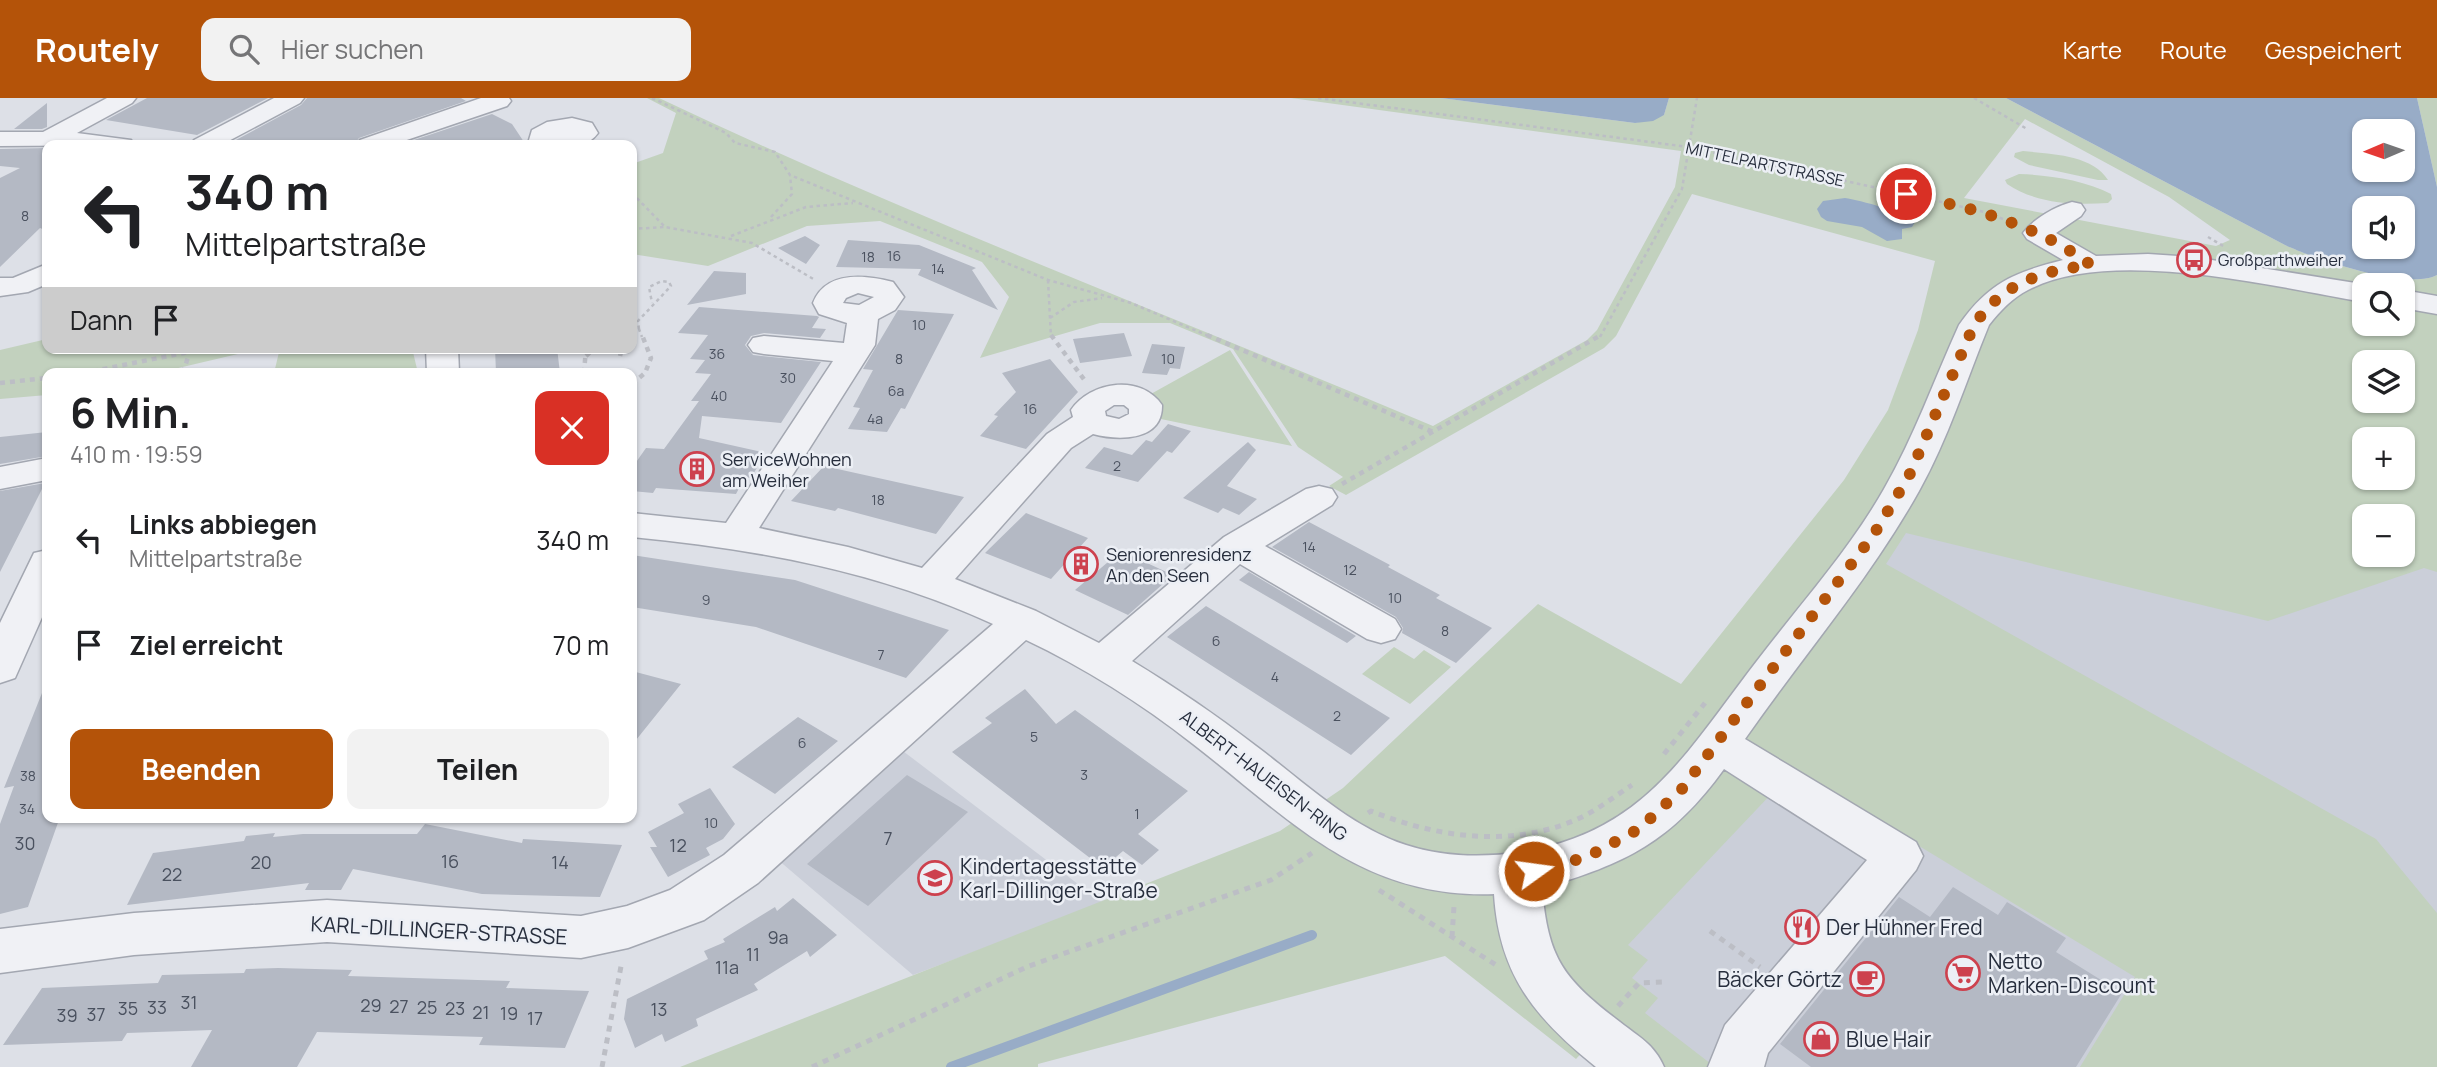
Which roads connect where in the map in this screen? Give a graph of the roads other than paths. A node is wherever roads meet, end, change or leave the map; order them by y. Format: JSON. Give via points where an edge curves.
{"nodes":[{"id":1,"x":124,"y":98,"type":"edge"},
{"id":2,"x":292,"y":98,"type":"edge"},
{"id":3,"x":512,"y":105,"type":"edge"},
{"id":4,"x":556,"y":127,"type":"dead end"},
{"id":5,"x":0,"y":139,"type":"edge"},
{"id":6,"x":50,"y":139,"type":"junction"},
{"id":7,"x":62,"y":140,"type":"edge"},
{"id":8,"x":212,"y":140,"type":"edge"},
{"id":9,"x":387,"y":140,"type":"edge"},
{"id":10,"x":2072,"y":210,"type":"dead end"},
{"id":11,"x":2091,"y":265,"type":"junction"},
{"id":12,"x":42,"y":275,"type":"edge"},
{"id":13,"x":0,"y":287,"type":"edge"},
{"id":14,"x":2352,"y":291,"type":"edge"},
{"id":15,"x":836,"y":292,"type":"road end"},
{"id":16,"x":2415,"y":301,"type":"edge"},
{"id":17,"x":2437,"y":305,"type":"edge"},
{"id":18,"x":759,"y":342,"type":"dead end"},
{"id":19,"x":853,"y":353,"type":"junction"},
{"id":20,"x":1095,"y":410,"type":"road end"},
{"id":21,"x":42,"y":470,"type":"edge"},
{"id":22,"x":0,"y":478,"type":"edge"},
{"id":23,"x":1320,"y":497,"type":"road end"},
{"id":24,"x":637,"y":526,"type":"edge"},
{"id":25,"x":736,"y":536,"type":"junction"},
{"id":26,"x":1237,"y":546,"type":"junction"},
{"id":27,"x":42,"y":573,"type":"edge"},
{"id":28,"x":930,"y":583,"type":"junction"},
{"id":29,"x":1022,"y":621,"type":"junction"},
{"id":30,"x":1381,"y":629,"type":"dead end"},
{"id":31,"x":1104,"y":662,"type":"junction"},
{"id":32,"x":0,"y":668,"type":"edge"},
{"id":33,"x":1718,"y":744,"type":"junction"},
{"id":34,"x":1517,"y":874,"type":"junction"},
{"id":35,"x":0,"y":951,"type":"edge"},
{"id":36,"x":1637,"y":1067,"type":"edge"},
{"id":37,"x":1735,"y":1067,"type":"edge"}],
"edges":[{"from":1,"to":6,"type":"street"},
{"from":2,"to":8,"type":"street"},
{"from":3,"to":4,"type":"street"},
{"from":3,"to":9,"type":"street"},
{"from":5,"to":6,"type":"street"},
{"from":6,"to":7,"type":"street"},
{"from":10,"to":11,"type":"street","via":[[2037,233]]},
{"from":11,"to":14,"type":"street","via":[[2196,267]]},
{"from":11,"to":33,"type":"street","name":"ALBERT-HAUEISEN-RING","via":[[2025,280],[1988,304],[1974,325],[1909,476],[1874,534]]},
{"from":12,"to":13,"type":"street","via":[[18,286]]},
{"from":15,"to":19,"type":"street","via":[[858,284],[883,288],[888,297],[864,313],[859,345]]},
{"from":16,"to":17,"type":"street"},
{"from":18,"to":19,"type":"street"},
{"from":19,"to":25,"type":"street"},
{"from":20,"to":28,"type":"street","via":[[1059,441]]},
{"from":21,"to":22,"type":"street"},
{"from":23,"to":26,"type":"street"},
{"from":24,"to":25,"type":"street","name":"ALBERT-HAUEISEN-RING"},
{"from":25,"to":28,"type":"street","name":"ALBERT-HAUEISEN-RING","via":[[842,558]]},
{"from":26,"to":30,"type":"street"},
{"from":26,"to":31,"type":"street"},
{"from":27,"to":32,"type":"street"},
{"from":28,"to":29,"type":"street","name":"ALBERT-HAUEISEN-RING"},
{"from":29,"to":31,"type":"street","name":"ALBERT-HAUEISEN-RING"},
{"from":29,"to":35,"type":"street","name":"KARL-DILLINGER-STRASSE","via":[[741,869],[687,905],[628,927],[582,937],[554,937],[327,921],[134,934]]},
{"from":31,"to":34,"type":"street","name":"ALBERT-HAUEISEN-RING","via":[[1181,712],[1338,834],[1374,853],[1431,871]]},
{"from":33,"to":34,"type":"street","name":"ALBERT-HAUEISEN-RING","via":[[1682,789],[1639,829],[1587,857]]},
{"from":33,"to":37,"type":"street","via":[[1899,856],[1744,1042]]},
{"from":34,"to":36,"type":"street","via":[[1523,935],[1536,969],[1558,1004]]}]}
